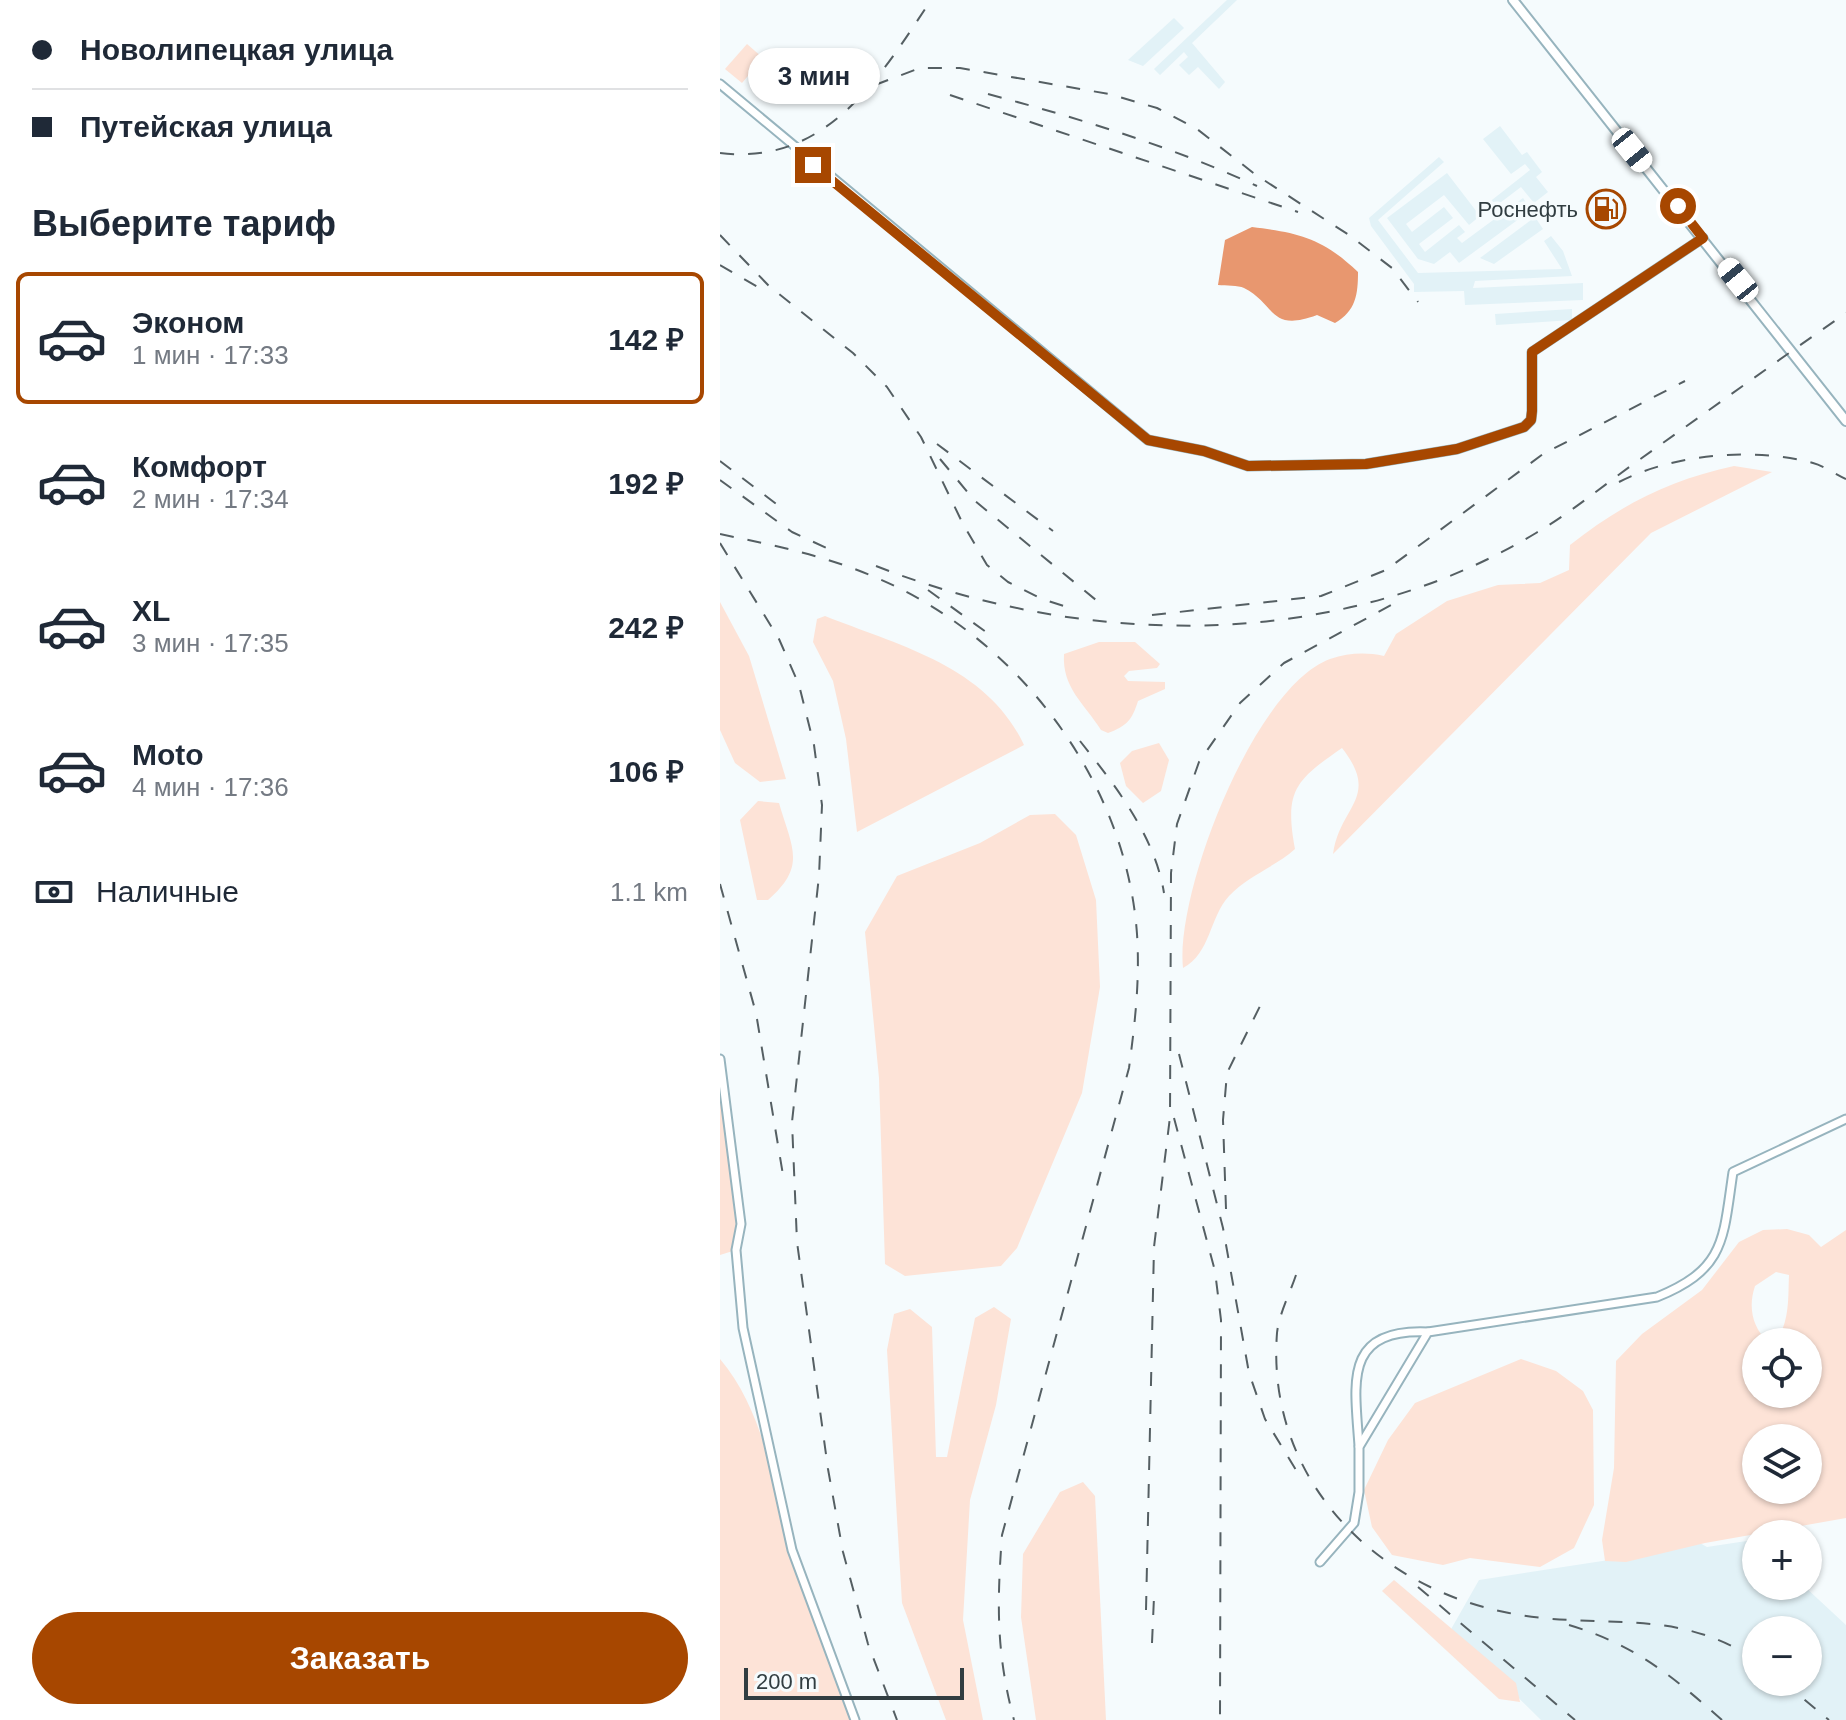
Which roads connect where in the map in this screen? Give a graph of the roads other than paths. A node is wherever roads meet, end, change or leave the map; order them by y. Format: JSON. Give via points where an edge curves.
{"nodes":[{"id":1,"x":1513,"y":0,"type":"edge"},
{"id":2,"x":720,"y":84,"type":"edge"},
{"id":3,"x":1703,"y":238,"type":"junction"},
{"id":4,"x":1846,"y":421,"type":"edge"},
{"id":5,"x":720,"y":1059,"type":"edge"},
{"id":6,"x":1846,"y":1119,"type":"edge"},
{"id":7,"x":1428,"y":1332,"type":"junction"},
{"id":8,"x":1359,"y":1447,"type":"junction"},
{"id":9,"x":1320,"y":1562,"type":"dead end"},
{"id":10,"x":855,"y":1720,"type":"edge"}],
"edges":[{"from":1,"to":3,"type":"street"},
{"from":2,"to":3,"type":"street","via":[[1148,440],[1248,466],[1366,464],[1457,449],[1524,427],[1532,411],[1532,352]]},
{"from":3,"to":4,"type":"street"},
{"from":5,"to":10,"type":"street","via":[[741,1224],[736,1250],[743,1328],[792,1550]]},
{"from":6,"to":7,"type":"street","via":[[1733,1172],[1724,1232],[1708,1268],[1690,1282],[1657,1297]]},
{"from":7,"to":8,"type":"street"},
{"from":7,"to":8,"type":"street","via":[[1399,1331],[1366,1352],[1354,1373]]},
{"from":8,"to":9,"type":"street","via":[[1354,1523]]}]}
